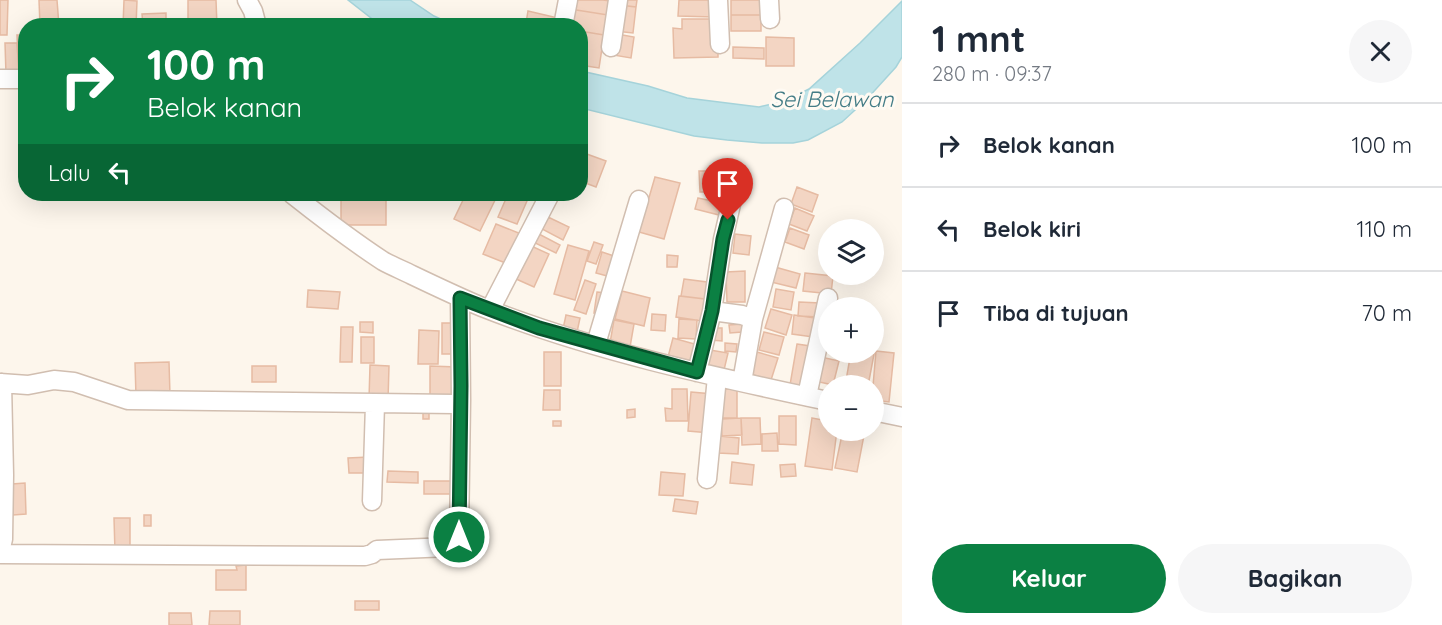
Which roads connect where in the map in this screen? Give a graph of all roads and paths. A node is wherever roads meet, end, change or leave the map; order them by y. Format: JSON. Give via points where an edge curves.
{"nodes":[{"id":1,"x":247,"y":0,"type":"edge"},
{"id":2,"x":568,"y":0,"type":"edge"},
{"id":3,"x":618,"y":0,"type":"edge"},
{"id":4,"x":718,"y":0,"type":"edge"},
{"id":5,"x":769,"y":0,"type":"edge"},
{"id":6,"x":255,"y":18,"type":"edge"},
{"id":7,"x":565,"y":18,"type":"edge"},
{"id":8,"x":770,"y":19,"type":"dead end"},
{"id":9,"x":720,"y":44,"type":"dead end"},
{"id":10,"x":611,"y":47,"type":"dead end"},
{"id":11,"x":0,"y":79,"type":"edge"},
{"id":12,"x":18,"y":79,"type":"edge"},
{"id":13,"x":639,"y":200,"type":"dead end"},
{"id":14,"x":732,"y":200,"type":"dead end"},
{"id":15,"x":301,"y":201,"type":"edge"},
{"id":16,"x":546,"y":201,"type":"edge"},
{"id":17,"x":784,"y":208,"type":"dead end"},
{"id":18,"x":460,"y":298,"type":"junction"},
{"id":19,"x":490,"y":310,"type":"junction"},
{"id":20,"x":712,"y":311,"type":"junction"},
{"id":21,"x":753,"y":319,"type":"junction"},
{"id":22,"x":596,"y":345,"type":"junction"},
{"id":23,"x":818,"y":345,"type":"edge"},
{"id":24,"x":697,"y":372,"type":"junction"},
{"id":25,"x":717,"y":376,"type":"junction"},
{"id":26,"x":742,"y":382,"type":"junction"},
{"id":27,"x":1,"y":383,"type":"edge"},
{"id":28,"x":807,"y":396,"type":"junction"},
{"id":29,"x":818,"y":399,"type":"edge"},
{"id":30,"x":460,"y":400,"type":"junction"},
{"id":31,"x":375,"y":404,"type":"junction"},
{"id":32,"x":884,"y":413,"type":"edge"},
{"id":33,"x":902,"y":417,"type":"edge"},
{"id":34,"x":2,"y":475,"type":"edge"},
{"id":35,"x":707,"y":479,"type":"dead end"},
{"id":36,"x":372,"y":501,"type":"dead end"},
{"id":37,"x":0,"y":552,"type":"edge"}],
"edges":[{"from":1,"to":6,"type":"street"},
{"from":2,"to":7,"type":"street"},
{"from":3,"to":10,"type":"street"},
{"from":4,"to":9,"type":"street"},
{"from":5,"to":8,"type":"street"},
{"from":11,"to":12,"type":"street"},
{"from":13,"to":22,"type":"street"},
{"from":14,"to":20,"type":"street"},
{"from":15,"to":18,"type":"street","via":[[385,262]]},
{"from":16,"to":19,"type":"street"},
{"from":17,"to":21,"type":"street"},
{"from":18,"to":19,"type":"street"},
{"from":18,"to":30,"type":"street"},
{"from":19,"to":22,"type":"street"},
{"from":20,"to":21,"type":"street"},
{"from":20,"to":24,"type":"street"},
{"from":21,"to":26,"type":"street"},
{"from":22,"to":24,"type":"street"},
{"from":23,"to":28,"type":"street"},
{"from":24,"to":25,"type":"street"},
{"from":25,"to":26,"type":"street"},
{"from":25,"to":35,"type":"street"},
{"from":26,"to":28,"type":"street"},
{"from":27,"to":31,"type":"street","via":[[74,382],[128,400]]},
{"from":27,"to":34,"type":"street"},
{"from":28,"to":29,"type":"street"},
{"from":30,"to":31,"type":"street","via":[[455,404]]},
{"from":30,"to":37,"type":"street","via":[[459,537],[449,548],[377,550],[365,556]]},
{"from":31,"to":36,"type":"street"},
{"from":32,"to":33,"type":"street"},
{"from":34,"to":37,"type":"street"}]}
